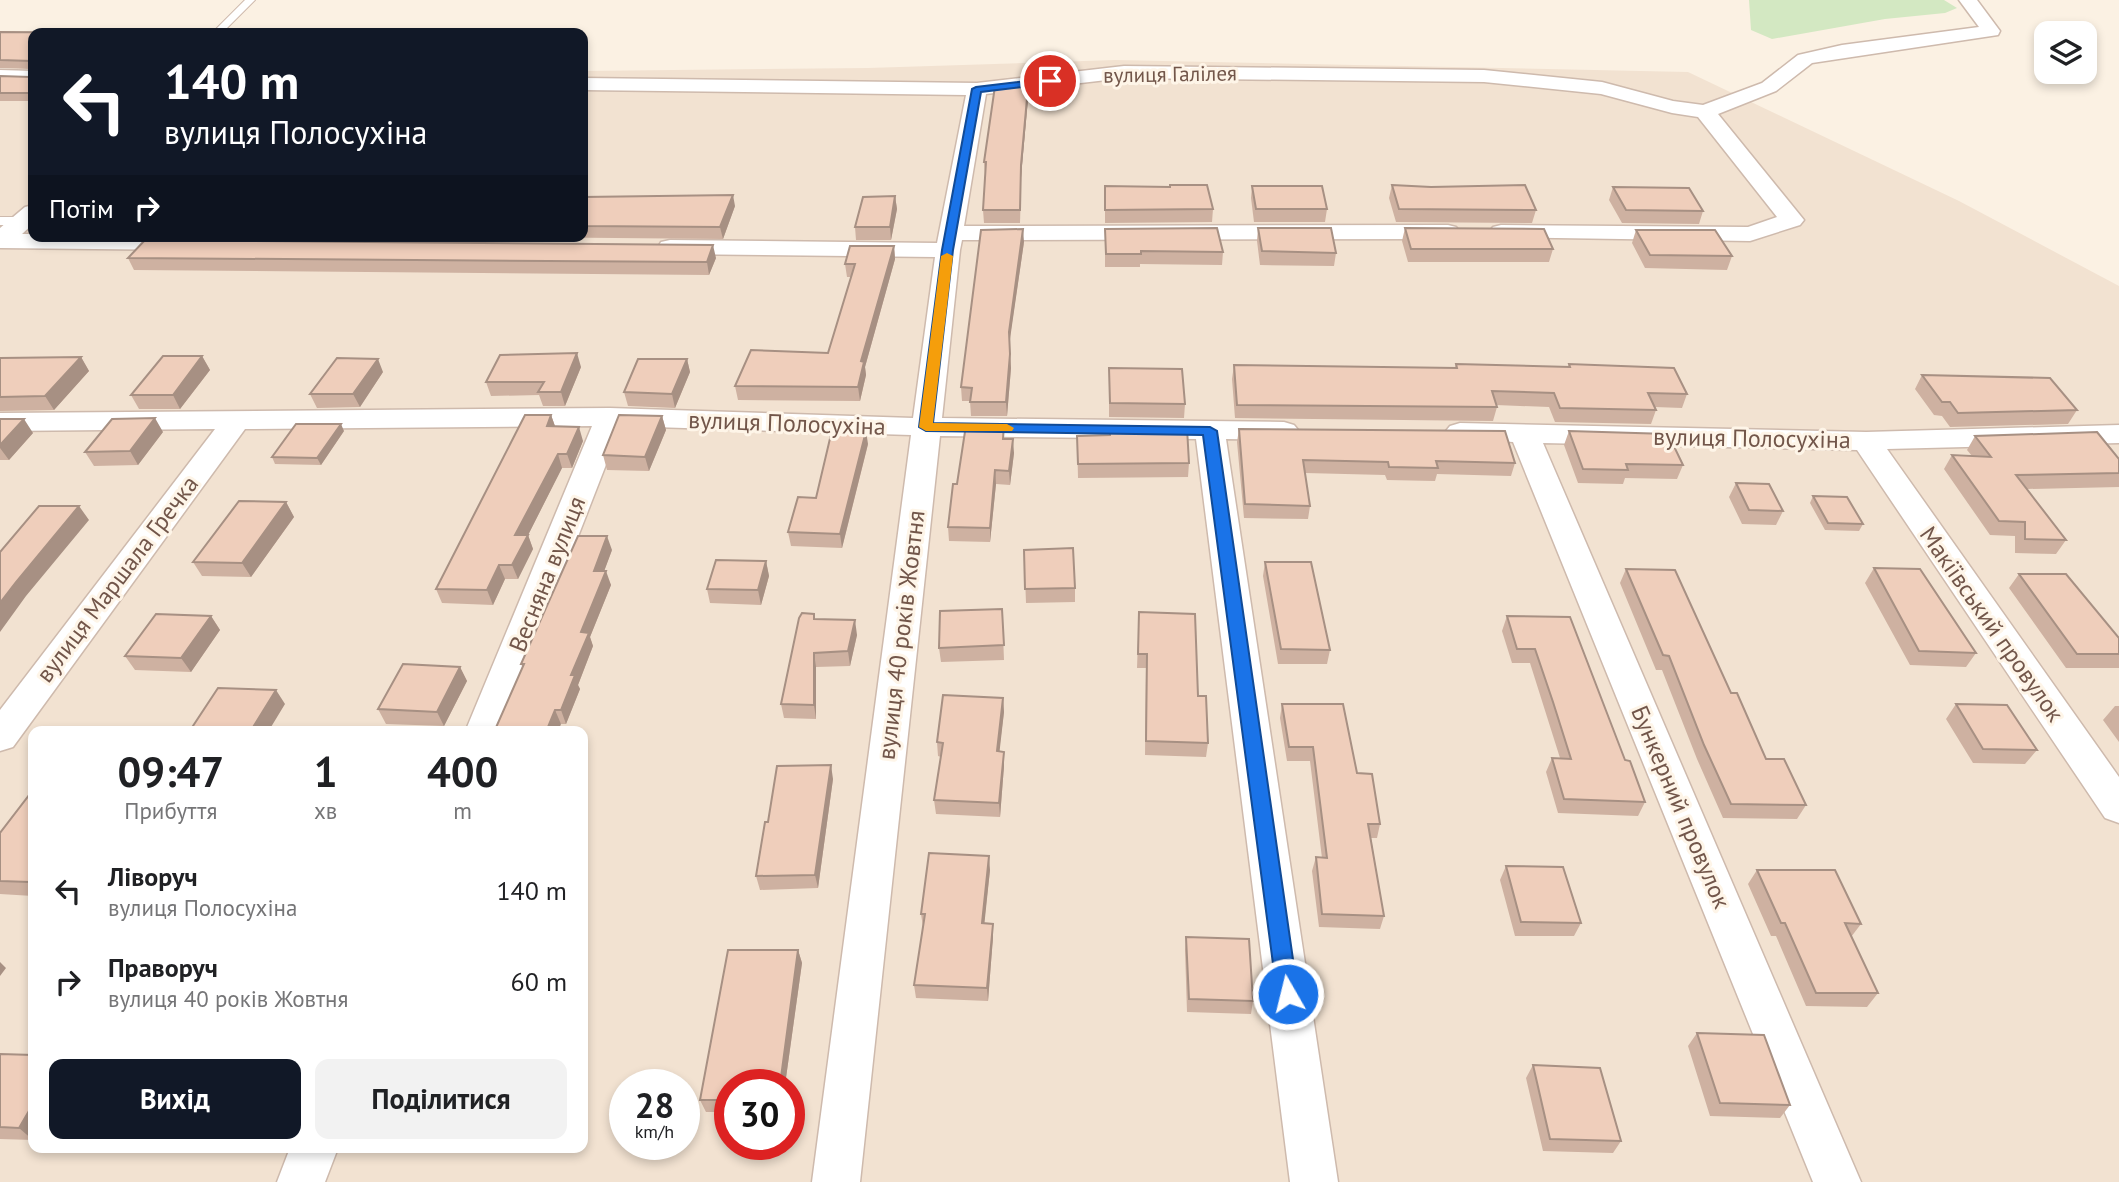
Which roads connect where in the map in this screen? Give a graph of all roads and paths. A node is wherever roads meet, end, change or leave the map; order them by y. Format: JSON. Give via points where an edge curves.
{"nodes":[{"id":1,"x":250,"y":0,"type":"edge"},
{"id":2,"x":1968,"y":0,"type":"edge"},
{"id":3,"x":222,"y":28,"type":"edge"},
{"id":4,"x":0,"y":76,"type":"edge"},
{"id":5,"x":28,"y":77,"type":"edge"},
{"id":6,"x":588,"y":84,"type":"edge"},
{"id":7,"x":976,"y":89,"type":"junction"},
{"id":8,"x":1705,"y":113,"type":"junction"},
{"id":9,"x":19,"y":218,"type":"edge"},
{"id":10,"x":0,"y":241,"type":"edge"},
{"id":11,"x":28,"y":241,"type":"edge"},
{"id":12,"x":950,"y":241,"type":"junction"},
{"id":13,"x":104,"y":242,"type":"edge"},
{"id":14,"x":209,"y":243,"type":"edge"},
{"id":15,"x":641,"y":247,"type":"edge"},
{"id":16,"x":610,"y":417,"type":"junction"},
{"id":17,"x":0,"y":422,"type":"edge"},
{"id":18,"x":234,"y":422,"type":"junction"},
{"id":19,"x":926,"y":427,"type":"junction"},
{"id":20,"x":1210,"y":431,"type":"junction"},
{"id":21,"x":1305,"y":432,"type":"edge"},
{"id":22,"x":1428,"y":432,"type":"edge"},
{"id":23,"x":1524,"y":433,"type":"junction"},
{"id":24,"x":2119,"y":433,"type":"edge"},
{"id":25,"x":1866,"y":441,"type":"junction"},
{"id":26,"x":485,"y":726,"type":"edge"},
{"id":27,"x":0,"y":737,"type":"edge"},
{"id":28,"x":2119,"y":807,"type":"edge"},
{"id":29,"x":312,"y":1153,"type":"edge"},
{"id":30,"x":301,"y":1182,"type":"edge"},
{"id":31,"x":836,"y":1182,"type":"edge"},
{"id":32,"x":1314,"y":1182,"type":"edge"},
{"id":33,"x":1837,"y":1182,"type":"edge"}],
"edges":[{"from":1,"to":3,"type":"lane"},
{"from":2,"to":8,"type":"street","via":[[1991,31],[1805,59],[1769,87]]},
{"from":4,"to":5,"type":"street"},
{"from":6,"to":7,"type":"street","name":"вулиця Галілея"},
{"from":7,"to":8,"type":"street","name":"вулиця Галілея","via":[[1124,72],[1484,76],[1602,88]]},
{"from":7,"to":12,"type":"street","name":"вулиця 40 років Жовтня"},
{"from":8,"to":12,"type":"street","via":[[1792,220],[1750,234],[1389,231]]},
{"from":9,"to":10,"type":"street"},
{"from":10,"to":11,"type":"street"},
{"from":12,"to":15,"type":"street"},
{"from":12,"to":19,"type":"street","name":"вулиця 40 років Жовтня"},
{"from":13,"to":14,"type":"street"},
{"from":16,"to":18,"type":"street","name":"вулиця Полосухіна"},
{"from":16,"to":19,"type":"street","name":"вулиця Полосухіна"},
{"from":16,"to":26,"type":"street","name":"Весняна вулиця"},
{"from":17,"to":18,"type":"street","name":"вулиця Полосухіна"},
{"from":18,"to":27,"type":"street","name":"вулиця Маршала Гречка"},
{"from":19,"to":20,"type":"street","name":"вулиця Полосухіна"},
{"from":19,"to":31,"type":"street","name":"вулиця 40 років Жовтня"},
{"from":20,"to":21,"type":"street","name":"вулиця Полосухіна"},
{"from":20,"to":32,"type":"street"},
{"from":22,"to":23,"type":"street","name":"вулиця Полосухіна"},
{"from":23,"to":25,"type":"street","name":"вулиця Полосухіна"},
{"from":23,"to":33,"type":"street","name":"Бункерний провулок"},
{"from":24,"to":25,"type":"street","name":"вулиця Полосухіна"},
{"from":25,"to":28,"type":"street","name":"Макіївський провулок"},
{"from":29,"to":30,"type":"street"}]}
